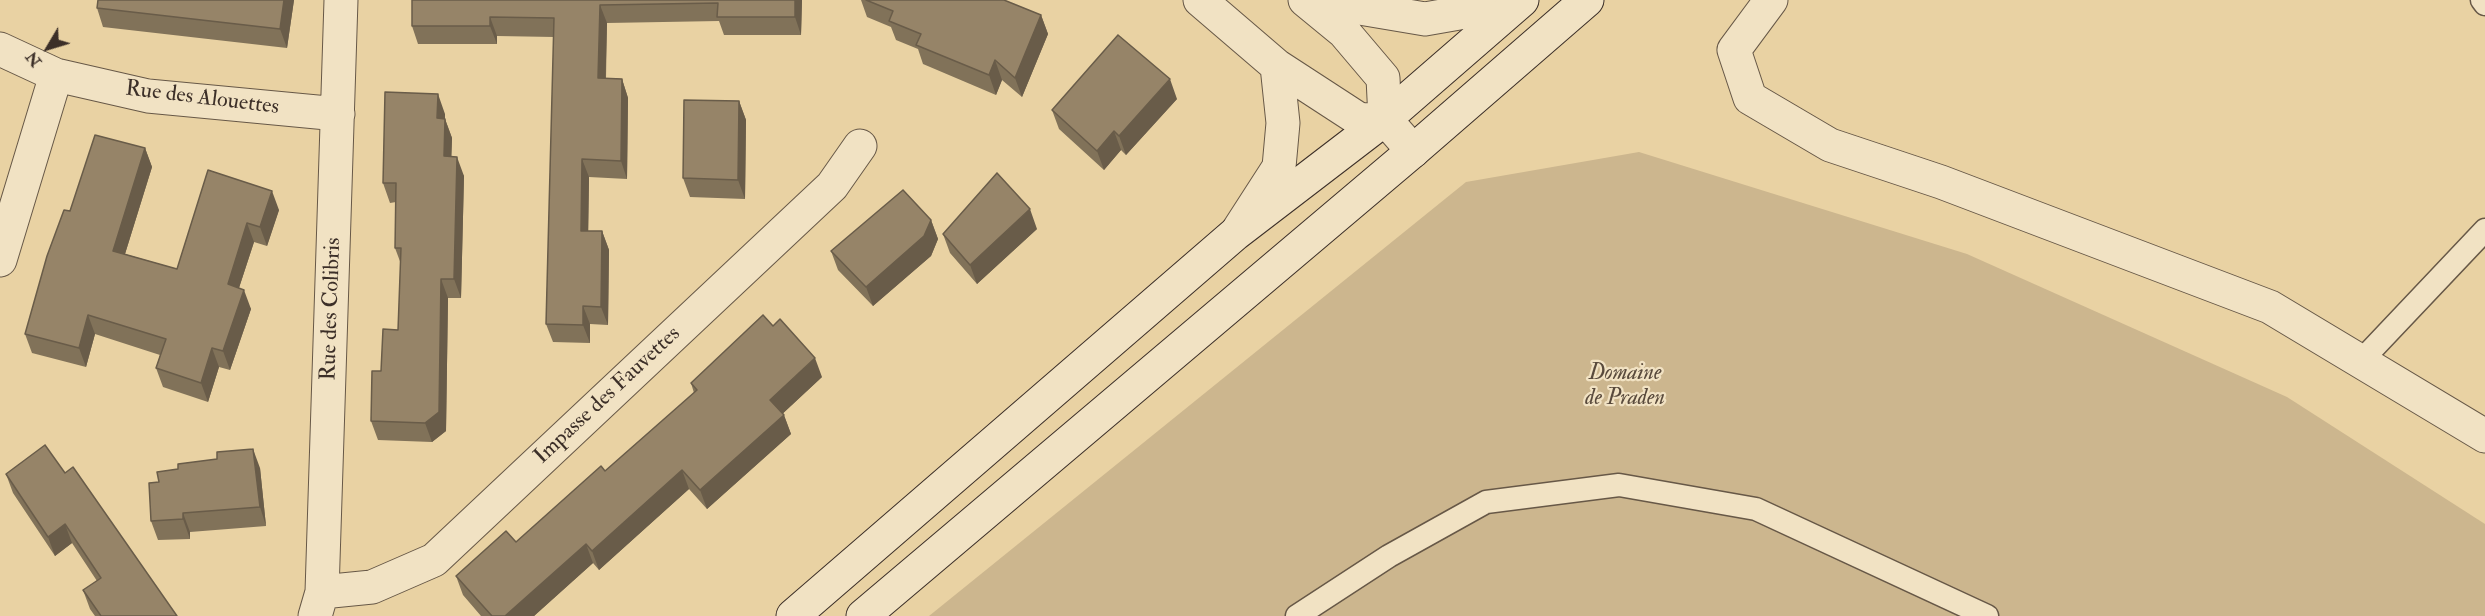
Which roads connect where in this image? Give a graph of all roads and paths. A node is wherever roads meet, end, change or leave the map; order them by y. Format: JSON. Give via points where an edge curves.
{"nodes":[{"id":1,"x":341,"y":0,"type":"edge"},
{"id":2,"x":1200,"y":0,"type":"edge"},
{"id":3,"x":1305,"y":0,"type":"edge"},
{"id":4,"x":1312,"y":0,"type":"edge"},
{"id":5,"x":1491,"y":0,"type":"edge"},
{"id":6,"x":1522,"y":0,"type":"edge"},
{"id":7,"x":1587,"y":0,"type":"edge"},
{"id":8,"x":1770,"y":0,"type":"edge"},
{"id":9,"x":2482,"y":0,"type":"edge"},
{"id":10,"x":2485,"y":4,"type":"edge"},
{"id":11,"x":0,"y":49,"type":"edge"},
{"id":12,"x":1277,"y":66,"type":"junction"},
{"id":13,"x":56,"y":75,"type":"junction"},
{"id":14,"x":338,"y":114,"type":"junction"},
{"id":15,"x":1385,"y":119,"type":"junction"},
{"id":16,"x":860,"y":146,"type":"dead end"},
{"id":17,"x":1413,"y":152,"type":"junction"},
{"id":18,"x":2485,"y":230,"type":"edge"},
{"id":19,"x":1235,"y":234,"type":"junction"},
{"id":20,"x":0,"y":260,"type":"edge"},
{"id":21,"x":2361,"y":361,"type":"junction"},
{"id":22,"x":2485,"y":436,"type":"edge"},
{"id":23,"x":318,"y":604,"type":"edge"},
{"id":24,"x":793,"y":616,"type":"edge"},
{"id":25,"x":863,"y":616,"type":"edge"},
{"id":26,"x":1297,"y":616,"type":"edge"},
{"id":27,"x":1987,"y":616,"type":"edge"}],
"edges":[{"from":1,"to":14,"type":"street","name":"Rue des Colibris"},
{"from":2,"to":12,"type":"street"},
{"from":3,"to":15,"type":"street","via":[[1344,32],[1383,78]]},
{"from":4,"to":5,"type":"street","via":[[1425,19],[1465,12]]},
{"from":6,"to":15,"type":"street"},
{"from":7,"to":17,"type":"street"},
{"from":8,"to":21,"type":"street","via":[[1734,50],[1749,98],[1830,145],[1941,182],[2270,307]]},
{"from":9,"to":10,"type":"lane"},
{"from":11,"to":13,"type":"street","name":"Rue des Alouettes"},
{"from":12,"to":15,"type":"street","via":[[1360,120]]},
{"from":12,"to":19,"type":"street","via":[[1283,123],[1279,167]]},
{"from":13,"to":14,"type":"street","name":"Rue des Alouettes","via":[[148,96]]},
{"from":13,"to":20,"type":"street"},
{"from":14,"to":23,"type":"street","name":"Rue des Colibris"},
{"from":15,"to":17,"type":"street"},
{"from":15,"to":19,"type":"street"},
{"from":16,"to":23,"type":"street","name":"Impasse des Fauvettes","via":[[832,186],[434,560]]},
{"from":17,"to":25,"type":"street"},
{"from":18,"to":21,"type":"lane"},
{"from":19,"to":24,"type":"street"},
{"from":21,"to":22,"type":"street"},
{"from":26,"to":27,"type":"lane","via":[[1389,556],[1486,502],[1619,485],[1756,509]]}]}
